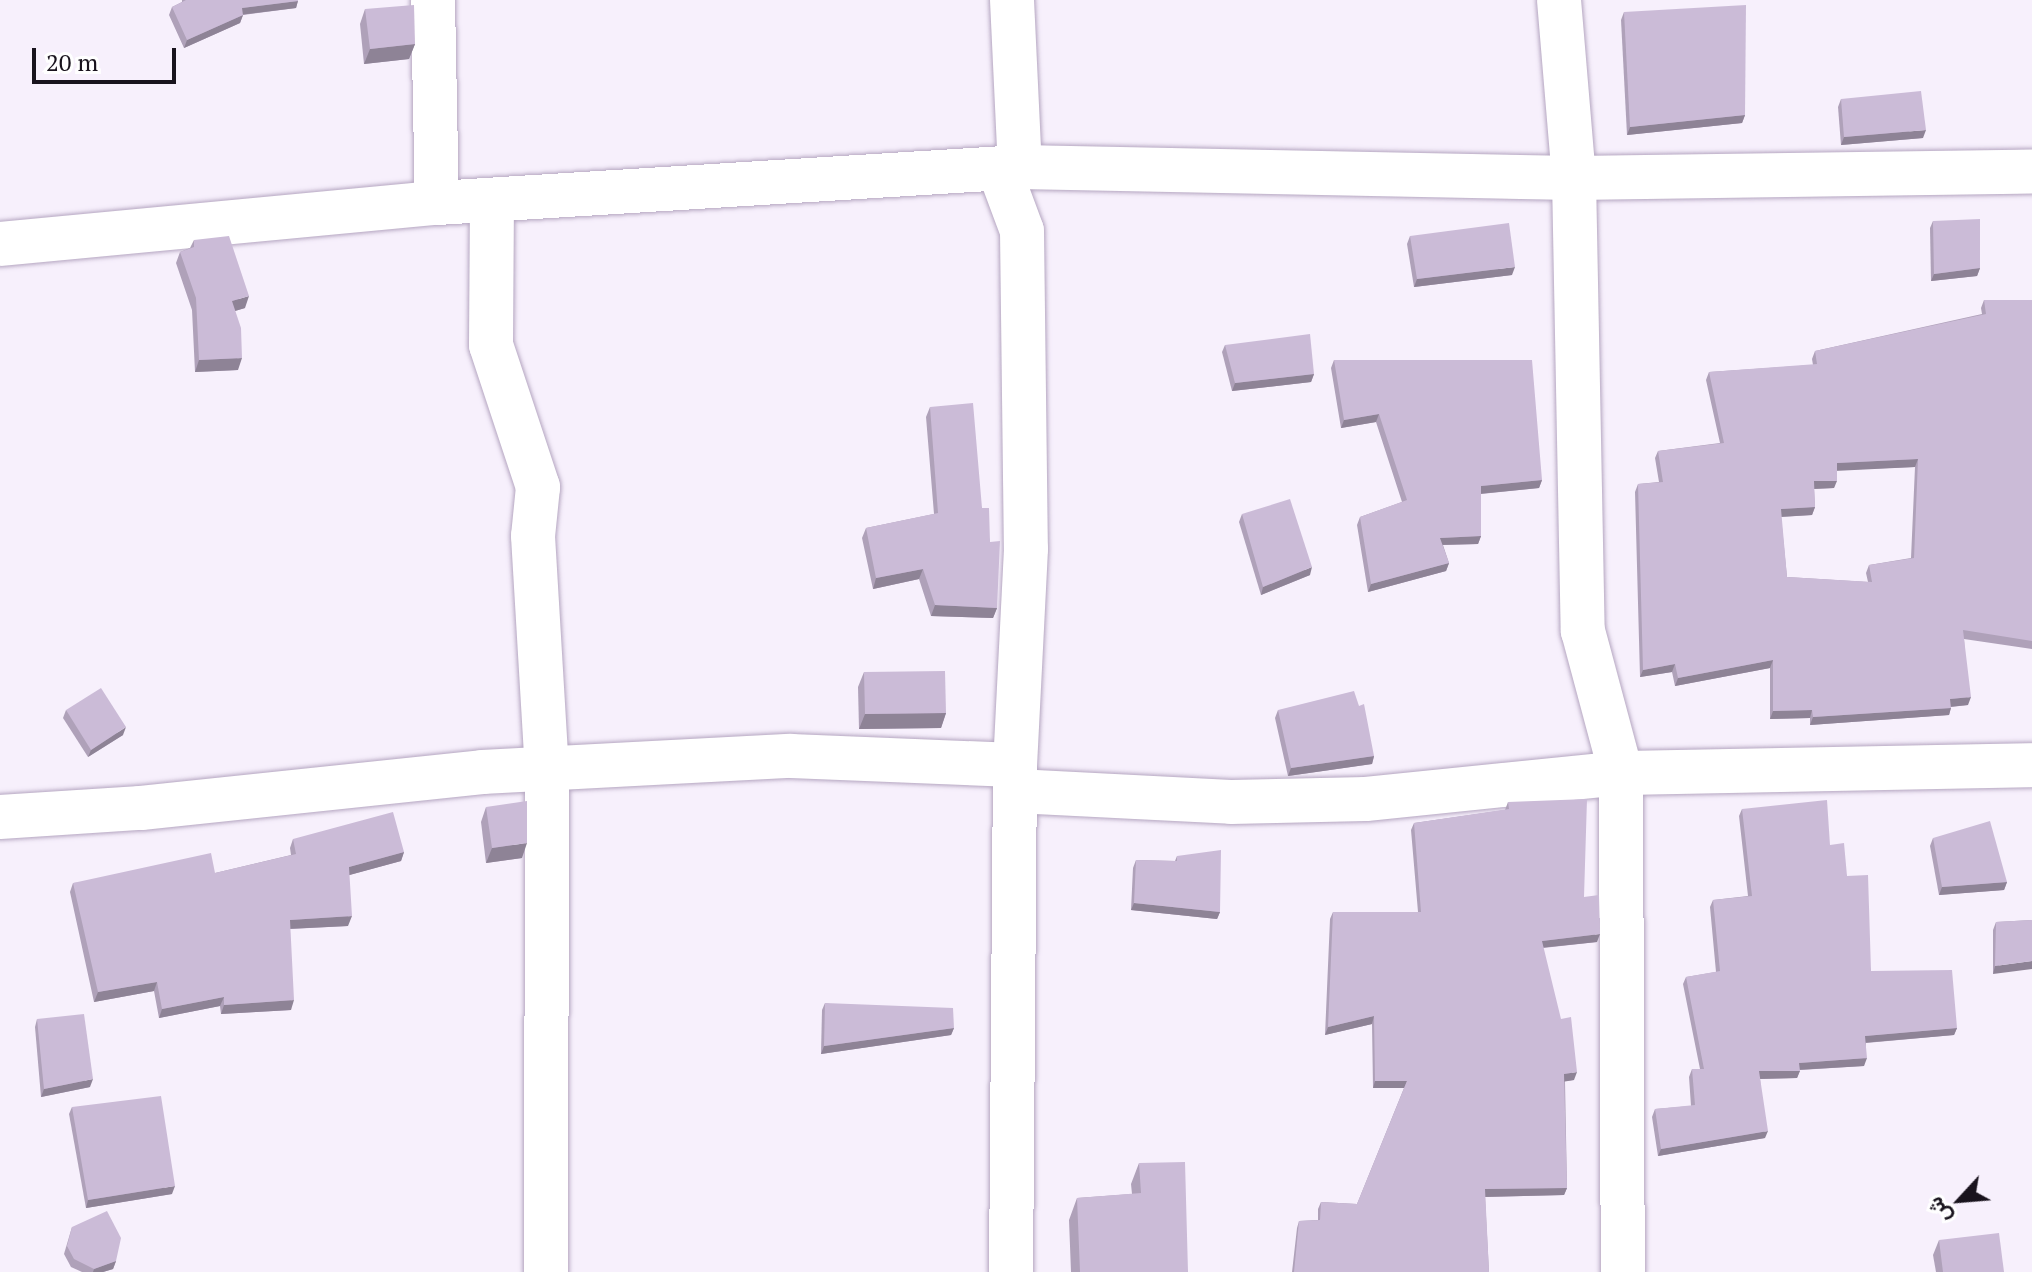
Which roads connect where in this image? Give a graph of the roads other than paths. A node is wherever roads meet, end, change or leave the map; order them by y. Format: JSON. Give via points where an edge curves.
{"nodes":[{"id":1,"x":433,"y":0,"type":"edge"},
{"id":2,"x":1012,"y":0,"type":"edge"},
{"id":3,"x":1559,"y":0,"type":"edge"},
{"id":4,"x":1009,"y":168,"type":"junction"},
{"id":5,"x":2032,"y":172,"type":"edge"},
{"id":6,"x":1574,"y":178,"type":"junction"},
{"id":7,"x":492,"y":200,"type":"junction"},
{"id":8,"x":437,"y":203,"type":"junction"},
{"id":9,"x":0,"y":244,"type":"edge"},
{"id":10,"x":2032,"y":765,"type":"edge"},
{"id":11,"x":547,"y":769,"type":"junction"},
{"id":12,"x":1621,"y":773,"type":"junction"},
{"id":13,"x":1016,"y":778,"type":"junction"},
{"id":14,"x":0,"y":817,"type":"edge"},
{"id":15,"x":546,"y":1272,"type":"edge"},
{"id":16,"x":1011,"y":1272,"type":"edge"},
{"id":17,"x":1623,"y":1272,"type":"edge"}],
"edges":[{"from":1,"to":8,"type":"street"},
{"from":2,"to":4,"type":"street"},
{"from":3,"to":6,"type":"street"},
{"from":4,"to":6,"type":"street"},
{"from":4,"to":7,"type":"street"},
{"from":4,"to":13,"type":"street","via":[[1022,231],[1026,549]]},
{"from":5,"to":6,"type":"street"},
{"from":6,"to":12,"type":"street","via":[[1583,631]]},
{"from":7,"to":8,"type":"street"},
{"from":7,"to":11,"type":"street","via":[[491,345],[538,487],[533,536]]},
{"from":8,"to":9,"type":"street"},
{"from":10,"to":12,"type":"street"},
{"from":11,"to":13,"type":"street","via":[[791,756]]},
{"from":11,"to":14,"type":"street"},
{"from":11,"to":15,"type":"street"},
{"from":12,"to":13,"type":"street","via":[[1366,799],[1231,802]]},
{"from":12,"to":17,"type":"street"},
{"from":13,"to":16,"type":"street"}]}
